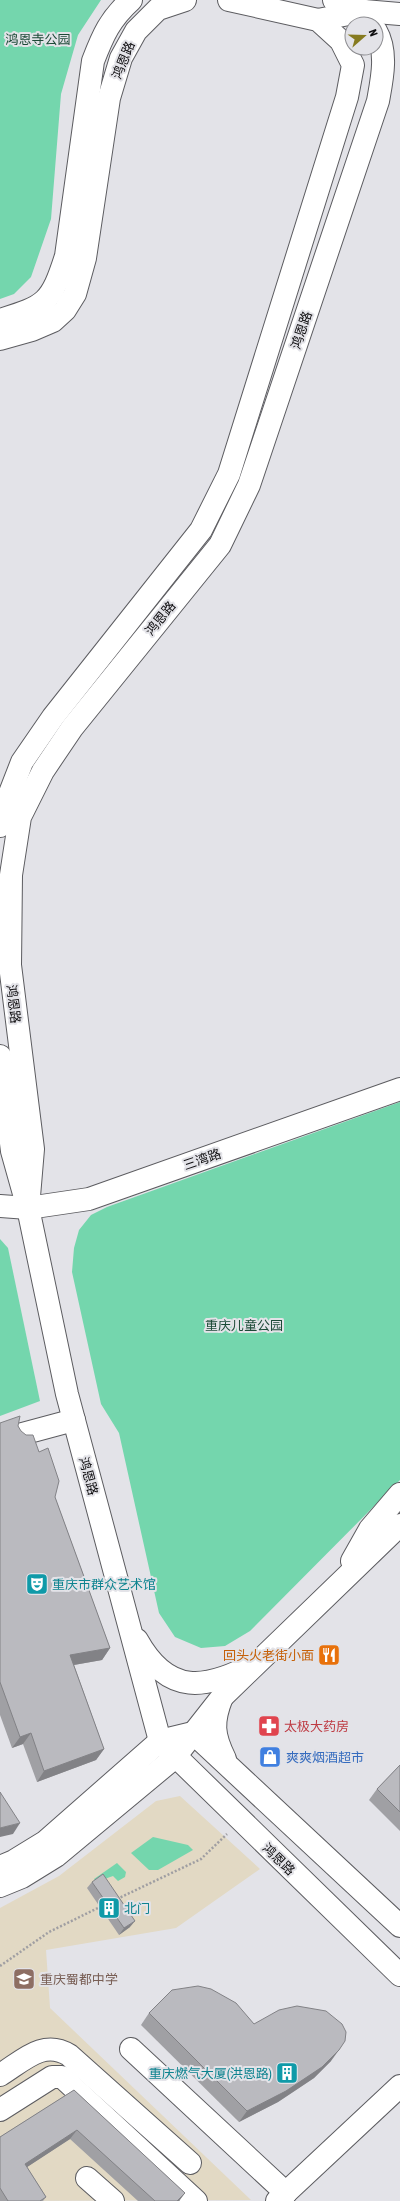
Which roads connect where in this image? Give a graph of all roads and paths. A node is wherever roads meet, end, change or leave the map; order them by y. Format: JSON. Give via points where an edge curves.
{"nodes":[{"id":1,"x":131,"y":0,"type":"edge"},
{"id":2,"x":185,"y":0,"type":"edge"},
{"id":3,"x":229,"y":0,"type":"edge"},
{"id":4,"x":334,"y":0,"type":"edge"},
{"id":5,"x":400,"y":14,"type":"edge"},
{"id":6,"x":364,"y":16,"type":"edge"},
{"id":7,"x":384,"y":16,"type":"edge"},
{"id":8,"x":344,"y":19,"type":"edge"},
{"id":9,"x":318,"y":20,"type":"junction"},
{"id":10,"x":382,"y":56,"type":"edge"},
{"id":11,"x":0,"y":320,"type":"edge"},
{"id":12,"x":0,"y":339,"type":"edge"},
{"id":13,"x":0,"y":826,"type":"edge"},
{"id":14,"x":0,"y":1056,"type":"edge"},
{"id":15,"x":400,"y":1089,"type":"edge"},
{"id":16,"x":0,"y":1206,"type":"edge"},
{"id":17,"x":28,"y":1208,"type":"junction"},
{"id":18,"x":74,"y":1420,"type":"junction"},
{"id":19,"x":22,"y":1434,"type":"edge"},
{"id":20,"x":400,"y":1494,"type":"edge"},
{"id":21,"x":400,"y":1525,"type":"edge"},
{"id":22,"x":342,"y":1580,"type":"junction"},
{"id":23,"x":126,"y":1621,"type":"junction"},
{"id":24,"x":256,"y":1663,"type":"junction"},
{"id":25,"x":222,"y":1697,"type":"junction"},
{"id":26,"x":193,"y":1733,"type":"junction"},
{"id":27,"x":160,"y":1741,"type":"junction"},
{"id":28,"x":174,"y":1758,"type":"junction"},
{"id":29,"x":229,"y":1766,"type":"junction"},
{"id":30,"x":240,"y":1821,"type":"junction"},
{"id":31,"x":0,"y":1867,"type":"edge"},
{"id":32,"x":0,"y":1886,"type":"edge"},
{"id":33,"x":114,"y":1900,"type":"edge"},
{"id":34,"x":107,"y":1903,"type":"edge"},
{"id":35,"x":400,"y":1926,"type":"edge"},
{"id":36,"x":0,"y":1966,"type":"edge"},
{"id":37,"x":400,"y":1975,"type":"edge"},
{"id":38,"x":131,"y":2049,"type":"dead end"},
{"id":39,"x":0,"y":2075,"type":"edge"},
{"id":40,"x":400,"y":2086,"type":"edge"},
{"id":41,"x":0,"y":2110,"type":"edge"},
{"id":42,"x":190,"y":2163,"type":"dead end"},
{"id":43,"x":87,"y":2178,"type":"dead end"},
{"id":44,"x":282,"y":2197,"type":"edge"},
{"id":45,"x":113,"y":2201,"type":"edge"},
{"id":46,"x":196,"y":2201,"type":"edge"}],
"edges":[{"from":1,"to":11,"type":"main road","name":"鸿恩路","via":[[116,13],[103,34],[93,61],[66,256],[57,283],[43,304]]},
{"from":2,"to":12,"type":"main road","name":"鸿恩路","via":[[158,9],[136,31],[121,58],[109,98],[86,258],[75,294],[65,310],[53,321]]},
{"from":3,"to":9,"type":"main road","name":"鸿恩路"},
{"from":4,"to":6,"type":"main road"},
{"from":5,"to":7,"type":"main road"},
{"from":8,"to":9,"type":"main road"},
{"from":9,"to":13,"type":"main road","name":"鸿恩路","via":[[341,41],[353,66],[347,97],[229,474],[201,530],[53,717],[22,762],[3,811]]},
{"from":10,"to":17,"type":"main road","name":"鸿恩路","via":[[384,67],[378,101],[249,486],[220,545],[72,728],[44,771],[20,817],[11,874],[10,965],[33,1149]]},
{"from":14,"to":17,"type":"main road","name":"鸿恩路","via":[[12,1151]]},
{"from":15,"to":17,"type":"main road","name":"三湾路","via":[[89,1199]]},
{"from":16,"to":17,"type":"main road","name":"三湾路"},
{"from":17,"to":18,"type":"main road","name":"鸿恩路"},
{"from":18,"to":19,"type":"main road"},
{"from":18,"to":23,"type":"main road","name":"鸿恩路"},
{"from":20,"to":22,"type":"main road","via":[[370,1529]]},
{"from":21,"to":22,"type":"main road"},
{"from":22,"to":24,"type":"main road"},
{"from":23,"to":24,"type":"main road","via":[[144,1653],[162,1672],[180,1681],[200,1684],[216,1681]]},
{"from":23,"to":27,"type":"main road","name":"鸿恩路"},
{"from":24,"to":25,"type":"main road"},
{"from":25,"to":26,"type":"main road"},
{"from":25,"to":29,"type":"main road","via":[[214,1730],[218,1745]]},
{"from":26,"to":27,"type":"main road"},
{"from":26,"to":28,"type":"main road"},
{"from":26,"to":29,"type":"main road"},
{"from":27,"to":28,"type":"main road","name":"鸿恩路"},
{"from":27,"to":31,"type":"main road","via":[[45,1842]]},
{"from":28,"to":30,"type":"main road","name":"鸿恩路"},
{"from":28,"to":32,"type":"main road","via":[[56,1856],[22,1877]]},
{"from":29,"to":35,"type":"main road"},
{"from":30,"to":33,"type":"path","via":[[201,1859]]},
{"from":30,"to":37,"type":"main road","name":"鸿恩路"},
{"from":34,"to":36,"type":"path","via":[[49,1932]]},
{"from":38,"to":44,"type":"main road"},
{"from":39,"to":42,"type":"main road","via":[[37,2052],[54,2048],[61,2050]]},
{"from":40,"to":44,"type":"main road"},
{"from":41,"to":46,"type":"main road","via":[[52,2077],[62,2077]]},
{"from":43,"to":45,"type":"main road"}]}
